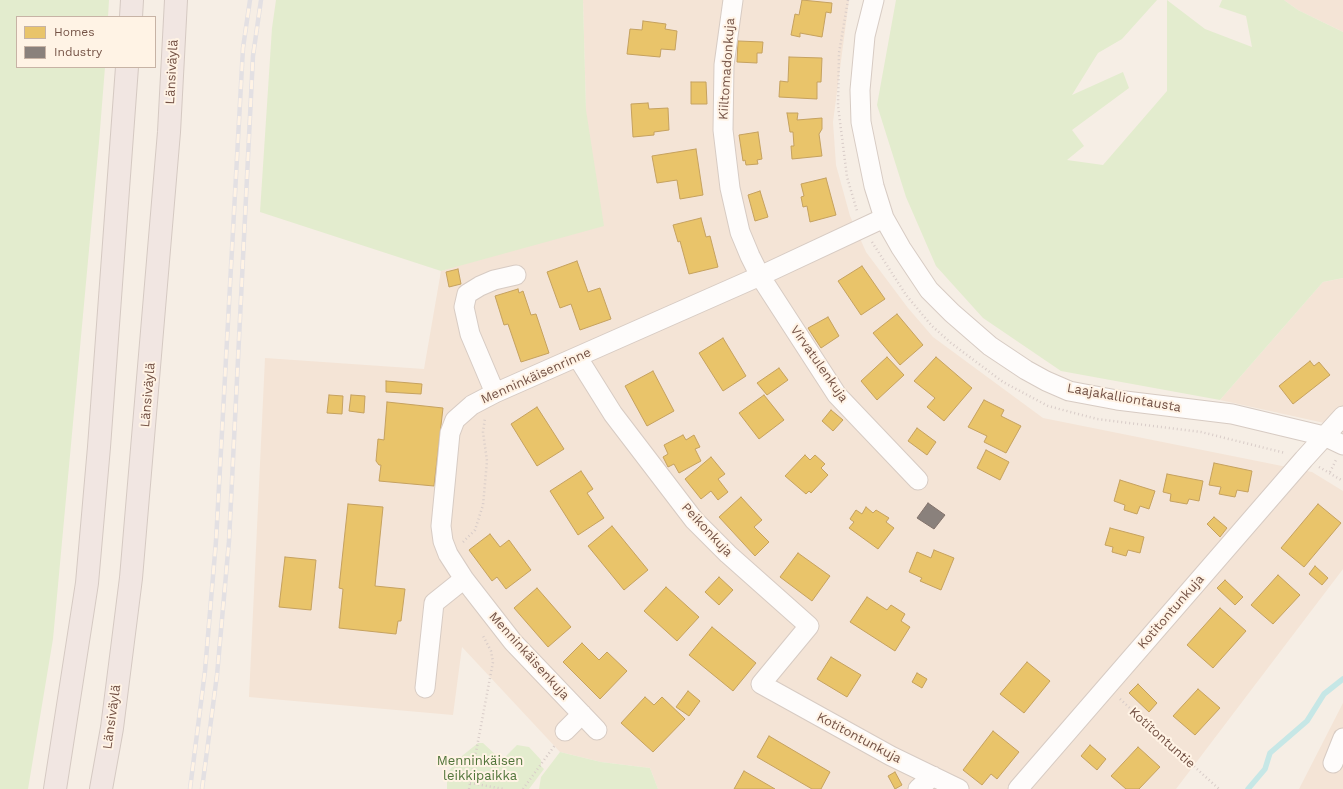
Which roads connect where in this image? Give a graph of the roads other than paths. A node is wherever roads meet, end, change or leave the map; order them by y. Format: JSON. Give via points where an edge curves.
{"nodes":[{"id":1,"x":132,"y":0,"type":"edge"},
{"id":2,"x":176,"y":0,"type":"edge"},
{"id":3,"x":733,"y":0,"type":"edge"},
{"id":4,"x":874,"y":0,"type":"edge"},
{"id":5,"x":131,"y":16,"type":"edge"},
{"id":6,"x":127,"y":68,"type":"edge"},
{"id":7,"x":884,"y":218,"type":"junction"},
{"id":8,"x":516,"y":275,"type":"dead end"},
{"id":9,"x":760,"y":276,"type":"junction"},
{"id":10,"x":578,"y":358,"type":"junction"},
{"id":11,"x":495,"y":393,"type":"junction"},
{"id":12,"x":1343,"y":416,"type":"edge"},
{"id":13,"x":1324,"y":436,"type":"junction"},
{"id":14,"x":1343,"y":445,"type":"edge"},
{"id":15,"x":918,"y":480,"type":"dead end"},
{"id":16,"x":464,"y":579,"type":"junction"},
{"id":17,"x":761,"y":684,"type":"joint"},
{"id":18,"x":425,"y":688,"type":"dead end"},
{"id":19,"x":582,"y":714,"type":"junction"},
{"id":20,"x":597,"y":730,"type":"dead end"},
{"id":21,"x":565,"y":731,"type":"road end"},
{"id":22,"x":1343,"y":738,"type":"edge"},
{"id":23,"x":1334,"y":763,"type":"dead end"},
{"id":24,"x":933,"y":776,"type":"junction"},
{"id":25,"x":55,"y":789,"type":"edge"},
{"id":26,"x":101,"y":789,"type":"edge"},
{"id":27,"x":918,"y":789,"type":"edge"},
{"id":28,"x":959,"y":789,"type":"edge"},
{"id":29,"x":1018,"y":789,"type":"edge"}],
"edges":[{"from":1,"to":5,"type":"highway"},
{"from":2,"to":26,"type":"highway","name":"Länsiväylä","via":[[168,148],[131,578],[112,728]]},
{"from":3,"to":9,"type":"street","name":"Kiiltomadonkuja","via":[[724,65],[723,130],[730,188],[740,232]]},
{"from":4,"to":7,"type":"street","name":"Laajakalliontausta","via":[[865,36],[860,90],[861,122],[874,186]]},
{"from":6,"to":25,"type":"highway","via":[[87,583]]},
{"from":7,"to":9,"type":"street","name":"Menninkäisenrinne"},
{"from":7,"to":13,"type":"street","name":"Laajakalliontausta","via":[[901,248],[934,295],[990,346],[1046,382],[1070,391],[1232,414]]},
{"from":8,"to":11,"type":"street","via":[[494,280],[467,294],[464,308],[470,334]]},
{"from":9,"to":10,"type":"street","name":"Menninkäisenrinne"},
{"from":9,"to":15,"type":"street","name":"Virvatulenkuja","via":[[837,395]]},
{"from":10,"to":11,"type":"street","name":"Menninkäisenrinne"},
{"from":10,"to":17,"type":"street","name":"Peikonkuja","via":[[613,414],[694,520],[809,626]]},
{"from":11,"to":16,"type":"street","name":"Menninkäisenrinne","via":[[467,409],[452,426],[441,526],[448,554]]},
{"from":12,"to":13,"type":"street","name":"Kotitontunkuja"},
{"from":13,"to":14,"type":"street","name":"Laajakalliontausta"},
{"from":13,"to":29,"type":"street","name":"Kotitontunkuja"},
{"from":16,"to":18,"type":"street","via":[[434,603]]},
{"from":16,"to":19,"type":"street","name":"Menninkäisenkuja","via":[[513,642]]},
{"from":17,"to":24,"type":"street","name":"Kotitontunkuja"},
{"from":19,"to":20,"type":"street","name":"Menninkäisenkuja"},
{"from":19,"to":21,"type":"street"},
{"from":22,"to":23,"type":"street"},
{"from":24,"to":27,"type":"street"},
{"from":24,"to":28,"type":"street","name":"Kotitontunkuja"}]}
